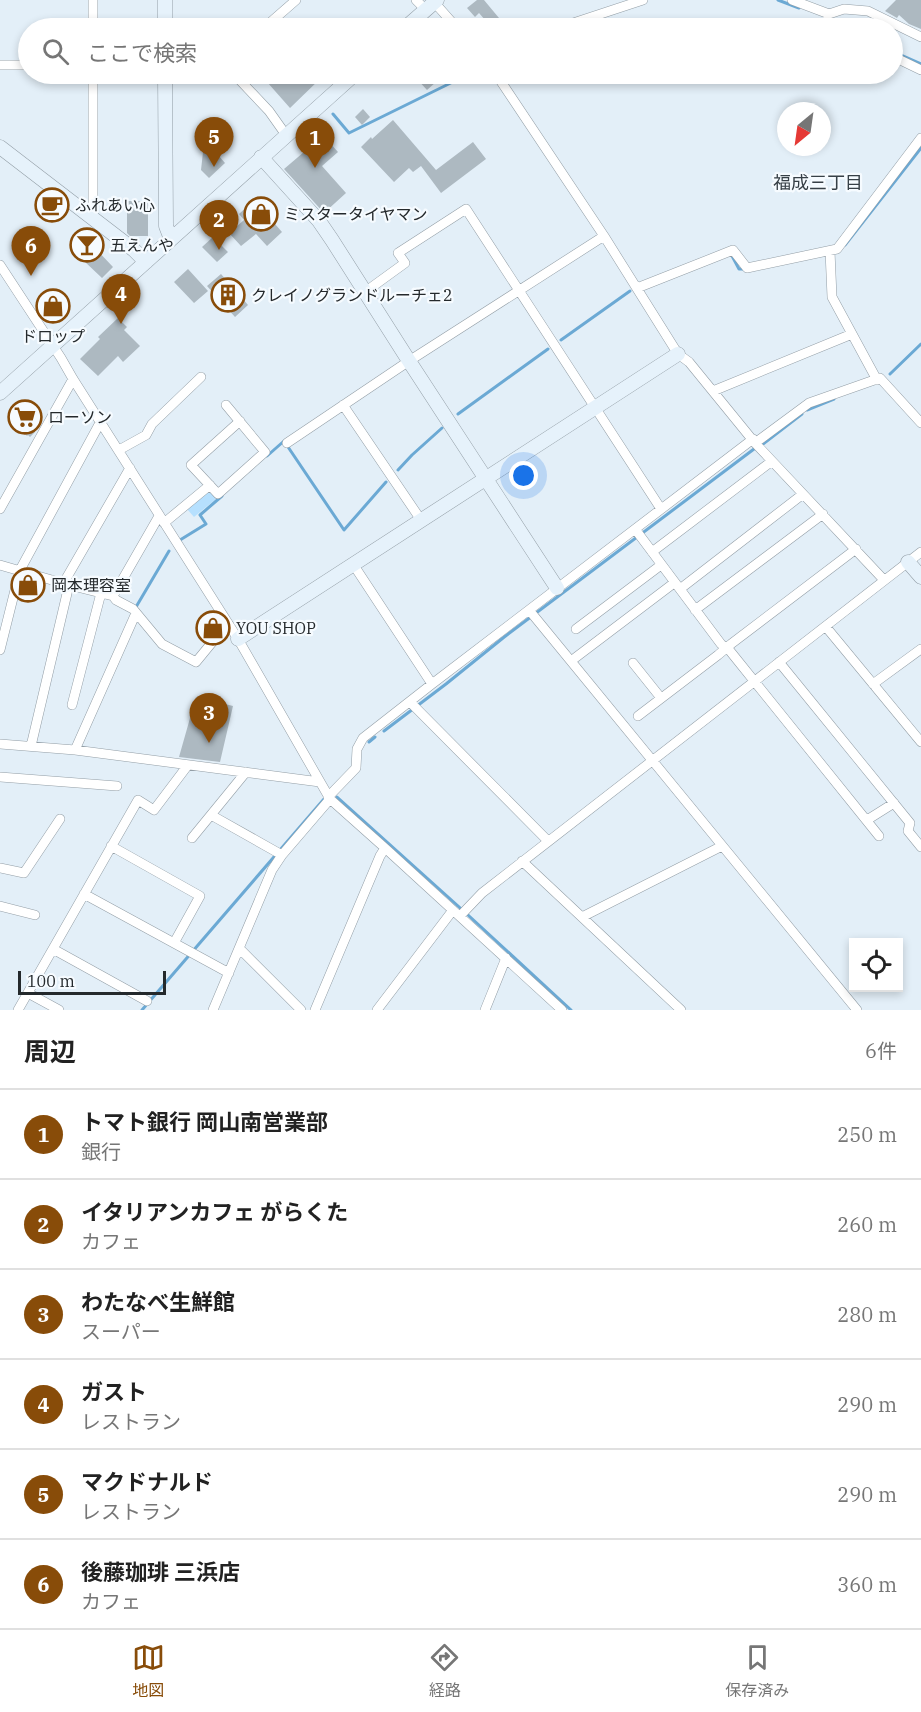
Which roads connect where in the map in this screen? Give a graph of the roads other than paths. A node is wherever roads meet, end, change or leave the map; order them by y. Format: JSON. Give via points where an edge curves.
{"nodes":[{"id":1,"x":93,"y":0,"type":"edge"},
{"id":2,"x":165,"y":0,"type":"edge"},
{"id":3,"x":296,"y":0,"type":"edge"},
{"id":4,"x":642,"y":0,"type":"edge"},
{"id":5,"x":792,"y":0,"type":"edge"},
{"id":6,"x":428,"y":3,"type":"edge"},
{"id":7,"x":841,"y":4,"type":"edge"},
{"id":8,"x":828,"y":16,"type":"joint"},
{"id":9,"x":93,"y":18,"type":"edge"},
{"id":10,"x":165,"y":18,"type":"edge"},
{"id":11,"x":275,"y":18,"type":"edge"},
{"id":12,"x":414,"y":18,"type":"edge"},
{"id":13,"x":446,"y":18,"type":"edge"},
{"id":14,"x":588,"y":18,"type":"edge"},
{"id":15,"x":882,"y":18,"type":"edge"},
{"id":16,"x":903,"y":28,"type":"edge"},
{"id":17,"x":921,"y":37,"type":"edge"},
{"id":18,"x":903,"y":61,"type":"edge"},
{"id":19,"x":0,"y":65,"type":"edge"},
{"id":20,"x":18,"y":65,"type":"edge"},
{"id":21,"x":921,"y":70,"type":"edge"},
{"id":22,"x":93,"y":84,"type":"edge"},
{"id":23,"x":165,"y":84,"type":"edge"},
{"id":24,"x":243,"y":84,"type":"edge"},
{"id":25,"x":344,"y":84,"type":"edge"},
{"id":26,"x":503,"y":84,"type":"edge"},
{"id":27,"x":286,"y":135,"type":"junction"},
{"id":28,"x":921,"y":138,"type":"edge"},
{"id":29,"x":0,"y":147,"type":"edge"},
{"id":30,"x":261,"y":157,"type":"junction"},
{"id":31,"x":93,"y":219,"type":"junction"},
{"id":32,"x":604,"y":236,"type":"junction"},
{"id":33,"x":171,"y":239,"type":"junction"},
{"id":34,"x":830,"y":250,"type":"junction"},
{"id":35,"x":146,"y":262,"type":"junction"},
{"id":36,"x":0,"y":265,"type":"edge"},
{"id":37,"x":637,"y":288,"type":"junction"},
{"id":38,"x":520,"y":290,"type":"junction"},
{"id":39,"x":365,"y":292,"type":"junction"},
{"id":40,"x":852,"y":334,"type":"junction"},
{"id":41,"x":53,"y":346,"type":"junction"},
{"id":42,"x":678,"y":354,"type":"junction"},
{"id":43,"x":409,"y":361,"type":"junction"},
{"id":44,"x":201,"y":377,"type":"dead end"},
{"id":45,"x":73,"y":379,"type":"junction"},
{"id":46,"x":876,"y":380,"type":"junction"},
{"id":47,"x":2,"y":387,"type":"edge"},
{"id":48,"x":713,"y":391,"type":"junction"},
{"id":49,"x":226,"y":405,"type":"dead end"},
{"id":50,"x":344,"y":405,"type":"junction"},
{"id":51,"x":595,"y":407,"type":"junction"},
{"id":52,"x":101,"y":421,"type":"junction"},
{"id":53,"x":240,"y":422,"type":"junction"},
{"id":54,"x":921,"y":423,"type":"edge"},
{"id":55,"x":754,"y":441,"type":"junction"},
{"id":56,"x":287,"y":443,"type":"dead end"},
{"id":57,"x":119,"y":450,"type":"junction"},
{"id":58,"x":772,"y":461,"type":"junction"},
{"id":59,"x":130,"y":468,"type":"junction"},
{"id":60,"x":486,"y":478,"type":"junction"},
{"id":61,"x":210,"y":486,"type":"junction"},
{"id":62,"x":803,"y":494,"type":"junction"},
{"id":63,"x":0,"y":509,"type":"edge"},
{"id":64,"x":661,"y":509,"type":"junction"},
{"id":65,"x":822,"y":514,"type":"junction"},
{"id":66,"x":162,"y":519,"type":"junction"},
{"id":67,"x":421,"y":520,"type":"junction"},
{"id":68,"x":638,"y":533,"type":"junction"},
{"id":69,"x":856,"y":549,"type":"junction"},
{"id":70,"x":652,"y":552,"type":"junction"},
{"id":71,"x":921,"y":552,"type":"edge"},
{"id":72,"x":908,"y":562,"type":"junction"},
{"id":73,"x":353,"y":564,"type":"junction"},
{"id":74,"x":0,"y":565,"type":"edge"},
{"id":75,"x":661,"y":565,"type":"junction"},
{"id":76,"x":20,"y":570,"type":"junction"},
{"id":77,"x":921,"y":577,"type":"edge"},
{"id":78,"x":884,"y":580,"type":"junction"},
{"id":79,"x":66,"y":585,"type":"junction"},
{"id":80,"x":677,"y":586,"type":"junction"},
{"id":81,"x":557,"y":588,"type":"junction"},
{"id":82,"x":101,"y":593,"type":"junction"},
{"id":83,"x":113,"y":596,"type":"junction"},
{"id":84,"x":695,"y":610,"type":"junction"},
{"id":85,"x":136,"y":613,"type":"junction"},
{"id":86,"x":532,"y":614,"type":"junction"},
{"id":87,"x":228,"y":623,"type":"junction"},
{"id":88,"x":826,"y":627,"type":"junction"},
{"id":89,"x":576,"y":629,"type":"dead end"},
{"id":90,"x":238,"y":639,"type":"junction"},
{"id":91,"x":725,"y":648,"type":"junction"},
{"id":92,"x":921,"y":649,"type":"edge"},
{"id":93,"x":0,"y":650,"type":"edge"},
{"id":94,"x":571,"y":661,"type":"junction"},
{"id":95,"x":779,"y":662,"type":"junction"},
{"id":96,"x":633,"y":663,"type":"dead end"},
{"id":97,"x":753,"y":681,"type":"junction"},
{"id":98,"x":432,"y":684,"type":"junction"},
{"id":99,"x":873,"y":684,"type":"junction"},
{"id":100,"x":661,"y":698,"type":"junction"},
{"id":101,"x":72,"y":705,"type":"dead end"},
{"id":102,"x":413,"y":706,"type":"junction"},
{"id":103,"x":638,"y":716,"type":"dead end"},
{"id":104,"x":921,"y":742,"type":"edge"},
{"id":105,"x":0,"y":744,"type":"edge"},
{"id":106,"x":31,"y":746,"type":"junction"},
{"id":107,"x":75,"y":750,"type":"junction"},
{"id":108,"x":652,"y":760,"type":"junction"},
{"id":109,"x":188,"y":765,"type":"junction"},
{"id":110,"x":246,"y":772,"type":"junction"},
{"id":111,"x":0,"y":777,"type":"edge"},
{"id":112,"x":320,"y":782,"type":"junction"},
{"id":113,"x":117,"y":786,"type":"dead end"},
{"id":114,"x":329,"y":798,"type":"junction"},
{"id":115,"x":894,"y":803,"type":"junction"},
{"id":116,"x":211,"y":815,"type":"junction"},
{"id":117,"x":60,"y":819,"type":"dead end"},
{"id":118,"x":867,"y":820,"type":"junction"},
{"id":119,"x":879,"y":836,"type":"dead end"},
{"id":120,"x":192,"y":838,"type":"dead end"},
{"id":121,"x":548,"y":841,"type":"junction"},
{"id":122,"x":111,"y":846,"type":"junction"},
{"id":123,"x":722,"y":846,"type":"junction"},
{"id":124,"x":921,"y":847,"type":"edge"},
{"id":125,"x":385,"y":848,"type":"junction"},
{"id":126,"x":278,"y":853,"type":"junction"},
{"id":127,"x":522,"y":861,"type":"junction"},
{"id":128,"x":0,"y":868,"type":"edge"},
{"id":129,"x":84,"y":894,"type":"junction"},
{"id":130,"x":0,"y":906,"type":"edge"},
{"id":131,"x":460,"y":912,"type":"junction"},
{"id":132,"x":35,"y":915,"type":"dead end"},
{"id":133,"x":582,"y":917,"type":"junction"},
{"id":134,"x":174,"y":943,"type":"junction"},
{"id":135,"x":53,"y":949,"type":"junction"},
{"id":136,"x":240,"y":949,"type":"junction"},
{"id":137,"x":506,"y":958,"type":"junction"},
{"id":138,"x":229,"y":973,"type":"junction"},
{"id":139,"x":28,"y":993,"type":"junction"},
{"id":140,"x":147,"y":1001,"type":"dead end"},
{"id":141,"x":18,"y":1010,"type":"edge"},
{"id":142,"x":59,"y":1010,"type":"edge"},
{"id":143,"x":213,"y":1010,"type":"edge"},
{"id":144,"x":301,"y":1010,"type":"edge"},
{"id":145,"x":315,"y":1010,"type":"edge"},
{"id":146,"x":377,"y":1010,"type":"edge"},
{"id":147,"x":485,"y":1010,"type":"edge"},
{"id":148,"x":562,"y":1010,"type":"edge"},
{"id":149,"x":681,"y":1010,"type":"edge"},
{"id":150,"x":857,"y":1010,"type":"edge"}],
"edges":[{"from":1,"to":9,"type":"street"},
{"from":2,"to":10,"type":"street"},
{"from":3,"to":11,"type":"street"},
{"from":4,"to":14,"type":"street"},
{"from":5,"to":8,"type":"street"},
{"from":6,"to":12,"type":"street"},
{"from":6,"to":13,"type":"street"},
{"from":7,"to":8,"type":"street"},
{"from":7,"to":15,"type":"street"},
{"from":16,"to":17,"type":"street"},
{"from":18,"to":21,"type":"street"},
{"from":19,"to":20,"type":"street"},
{"from":22,"to":31,"type":"street"},
{"from":23,"to":33,"type":"street","via":[[166,226]]},
{"from":24,"to":27,"type":"street"},
{"from":25,"to":27,"type":"street"},
{"from":26,"to":32,"type":"street"},
{"from":27,"to":30,"type":"street"},
{"from":28,"to":34,"type":"street","via":[[837,249]]},
{"from":29,"to":31,"type":"street"},
{"from":30,"to":33,"type":"street"},
{"from":30,"to":39,"type":"street","via":[[319,221]]},
{"from":31,"to":35,"type":"street"},
{"from":32,"to":37,"type":"street"},
{"from":32,"to":38,"type":"street"},
{"from":33,"to":35,"type":"street"},
{"from":34,"to":37,"type":"street","via":[[747,267],[733,250]]},
{"from":34,"to":40,"type":"street","via":[[832,297]]},
{"from":35,"to":41,"type":"street"},
{"from":36,"to":41,"type":"street"},
{"from":37,"to":42,"type":"street"},
{"from":38,"to":39,"type":"street","via":[[466,209],[399,253],[405,263]]},
{"from":38,"to":43,"type":"street"},
{"from":38,"to":51,"type":"street"},
{"from":39,"to":43,"type":"street"},
{"from":40,"to":46,"type":"street"},
{"from":40,"to":48,"type":"street"},
{"from":41,"to":45,"type":"street"},
{"from":41,"to":47,"type":"street"},
{"from":42,"to":48,"type":"street"},
{"from":42,"to":51,"type":"street"},
{"from":43,"to":50,"type":"street"},
{"from":43,"to":60,"type":"street"},
{"from":44,"to":57,"type":"street","via":[[152,423],[146,435]]},
{"from":45,"to":52,"type":"street"},
{"from":45,"to":63,"type":"street"},
{"from":46,"to":54,"type":"street","via":[[880,378]]},
{"from":46,"to":55,"type":"street","via":[[809,403]]},
{"from":48,"to":55,"type":"street"},
{"from":49,"to":53,"type":"street"},
{"from":50,"to":56,"type":"street"},
{"from":50,"to":67,"type":"street"},
{"from":51,"to":60,"type":"street"},
{"from":51,"to":64,"type":"street"},
{"from":52,"to":57,"type":"street"},
{"from":52,"to":76,"type":"street"},
{"from":53,"to":61,"type":"street","via":[[191,465]]},
{"from":53,"to":61,"type":"street","via":[[265,452],[218,494]]},
{"from":55,"to":58,"type":"street"},
{"from":55,"to":64,"type":"street"},
{"from":57,"to":59,"type":"street"},
{"from":58,"to":62,"type":"street"},
{"from":58,"to":70,"type":"street"},
{"from":59,"to":66,"type":"street"},
{"from":59,"to":79,"type":"street"},
{"from":60,"to":67,"type":"street"},
{"from":60,"to":81,"type":"street"},
{"from":61,"to":66,"type":"street"},
{"from":62,"to":65,"type":"street"},
{"from":62,"to":80,"type":"street"},
{"from":64,"to":68,"type":"street"},
{"from":65,"to":69,"type":"street"},
{"from":65,"to":84,"type":"street"},
{"from":66,"to":83,"type":"street"},
{"from":66,"to":87,"type":"street"},
{"from":67,"to":73,"type":"street"},
{"from":68,"to":70,"type":"street"},
{"from":68,"to":81,"type":"street"},
{"from":69,"to":78,"type":"street"},
{"from":69,"to":91,"type":"street"},
{"from":70,"to":75,"type":"street"},
{"from":71,"to":72,"type":"street"},
{"from":72,"to":77,"type":"street"},
{"from":72,"to":78,"type":"street"},
{"from":73,"to":90,"type":"street"},
{"from":73,"to":98,"type":"street"},
{"from":74,"to":76,"type":"street"},
{"from":75,"to":80,"type":"street"},
{"from":75,"to":89,"type":"street"},
{"from":76,"to":79,"type":"street"},
{"from":76,"to":93,"type":"street"},
{"from":78,"to":88,"type":"street"},
{"from":79,"to":82,"type":"street"},
{"from":79,"to":106,"type":"street"},
{"from":80,"to":84,"type":"street"},
{"from":80,"to":94,"type":"street"},
{"from":81,"to":86,"type":"street"},
{"from":82,"to":83,"type":"street"},
{"from":82,"to":101,"type":"street"},
{"from":83,"to":85,"type":"street"},
{"from":84,"to":91,"type":"street"},
{"from":85,"to":87,"type":"street","via":[[162,644],[196,662]]},
{"from":85,"to":107,"type":"street"},
{"from":86,"to":94,"type":"street"},
{"from":86,"to":98,"type":"street"},
{"from":87,"to":90,"type":"street"},
{"from":88,"to":95,"type":"street"},
{"from":88,"to":99,"type":"street"},
{"from":90,"to":112,"type":"street"},
{"from":91,"to":97,"type":"street"},
{"from":91,"to":100,"type":"street"},
{"from":92,"to":99,"type":"street"},
{"from":94,"to":108,"type":"street"},
{"from":95,"to":97,"type":"street"},
{"from":95,"to":115,"type":"street"},
{"from":96,"to":100,"type":"street"},
{"from":97,"to":108,"type":"street"},
{"from":97,"to":118,"type":"street"},
{"from":98,"to":102,"type":"street"},
{"from":99,"to":104,"type":"street"},
{"from":100,"to":103,"type":"street"},
{"from":102,"to":114,"type":"street","via":[[363,738],[357,749],[356,768]]},
{"from":102,"to":121,"type":"street"},
{"from":105,"to":106,"type":"street"},
{"from":106,"to":107,"type":"street"},
{"from":107,"to":109,"type":"street"},
{"from":108,"to":121,"type":"street"},
{"from":108,"to":123,"type":"street"},
{"from":109,"to":110,"type":"street"},
{"from":109,"to":122,"type":"street","via":[[154,810],[138,800]]},
{"from":110,"to":112,"type":"street"},
{"from":110,"to":116,"type":"street"},
{"from":111,"to":113,"type":"street"},
{"from":112,"to":114,"type":"street"},
{"from":114,"to":125,"type":"street"},
{"from":114,"to":126,"type":"street"},
{"from":115,"to":118,"type":"street"},
{"from":115,"to":124,"type":"street","via":[[910,823],[908,831]]},
{"from":116,"to":120,"type":"street"},
{"from":116,"to":126,"type":"street"},
{"from":117,"to":128,"type":"street","via":[[24,873]]},
{"from":118,"to":119,"type":"street"},
{"from":121,"to":127,"type":"street"},
{"from":122,"to":129,"type":"street"},
{"from":122,"to":134,"type":"street","via":[[200,896]]},
{"from":123,"to":133,"type":"street"},
{"from":123,"to":150,"type":"street"},
{"from":125,"to":131,"type":"street"},
{"from":125,"to":145,"type":"street"},
{"from":126,"to":136,"type":"street"},
{"from":127,"to":131,"type":"street"},
{"from":127,"to":133,"type":"street"},
{"from":129,"to":134,"type":"street"},
{"from":129,"to":135,"type":"street"},
{"from":130,"to":132,"type":"street"},
{"from":131,"to":137,"type":"street"},
{"from":131,"to":146,"type":"street"},
{"from":133,"to":149,"type":"street"},
{"from":134,"to":138,"type":"street"},
{"from":135,"to":139,"type":"street"},
{"from":135,"to":140,"type":"street"},
{"from":136,"to":138,"type":"street"},
{"from":136,"to":144,"type":"street"},
{"from":137,"to":147,"type":"street"},
{"from":137,"to":148,"type":"street"},
{"from":138,"to":143,"type":"street"},
{"from":139,"to":141,"type":"street"},
{"from":139,"to":142,"type":"street"}]}
